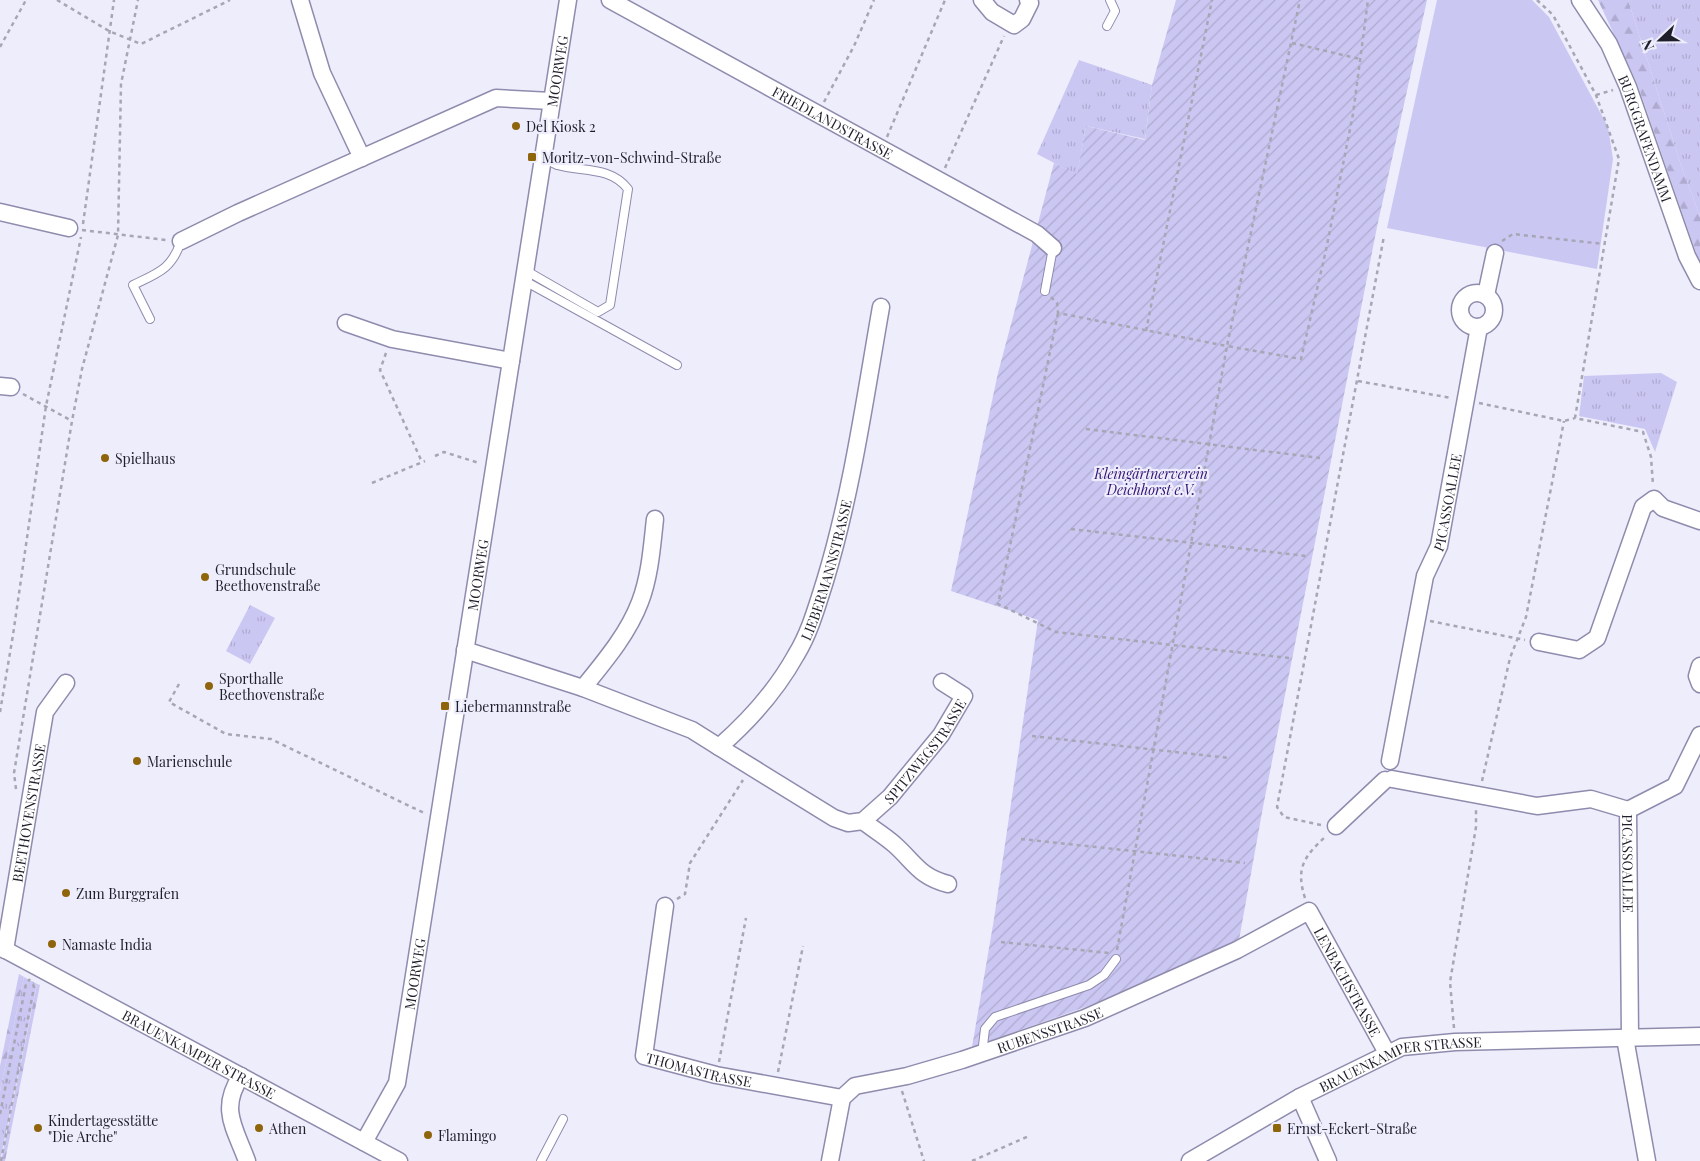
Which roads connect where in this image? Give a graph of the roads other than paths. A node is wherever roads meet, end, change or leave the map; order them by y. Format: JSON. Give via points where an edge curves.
{"nodes":[{"id":1,"x":300,"y":0,"type":"edge"},
{"id":2,"x":568,"y":0,"type":"edge"},
{"id":3,"x":610,"y":0,"type":"edge"},
{"id":4,"x":982,"y":0,"type":"edge"},
{"id":5,"x":1028,"y":0,"type":"edge"},
{"id":6,"x":1110,"y":0,"type":"edge"},
{"id":7,"x":1580,"y":0,"type":"edge"},
{"id":8,"x":1107,"y":26,"type":"dead end"},
{"id":9,"x":551,"y":100,"type":"junction"},
{"id":10,"x":542,"y":157,"type":"junction"},
{"id":11,"x":362,"y":158,"type":"junction"},
{"id":12,"x":0,"y":212,"type":"edge"},
{"id":13,"x":76,"y":229,"type":"road end"},
{"id":14,"x":181,"y":241,"type":"joint"},
{"id":15,"x":1052,"y":248,"type":"joint"},
{"id":16,"x":1495,"y":253,"type":"road end"},
{"id":17,"x":524,"y":275,"type":"junction"},
{"id":18,"x":1700,"y":281,"type":"edge"},
{"id":19,"x":1045,"y":291,"type":"road end"},
{"id":20,"x":1486,"y":295,"type":"junction"},
{"id":21,"x":881,"y":307,"type":"dead end"},
{"id":22,"x":150,"y":319,"type":"dead end"},
{"id":23,"x":346,"y":323,"type":"dead end"},
{"id":24,"x":1479,"y":327,"type":"junction"},
{"id":25,"x":511,"y":361,"type":"junction"},
{"id":26,"x":677,"y":365,"type":"dead end"},
{"id":27,"x":655,"y":519,"type":"dead end"},
{"id":28,"x":1700,"y":521,"type":"edge"},
{"id":29,"x":1539,"y":642,"type":"road end"},
{"id":30,"x":465,"y":650,"type":"junction"},
{"id":31,"x":1700,"y":666,"type":"edge"},
{"id":32,"x":942,"y":682,"type":"dead end"},
{"id":33,"x":66,"y":683,"type":"dead end"},
{"id":34,"x":1700,"y":684,"type":"edge"},
{"id":35,"x":583,"y":688,"type":"junction"},
{"id":36,"x":1700,"y":735,"type":"edge"},
{"id":37,"x":719,"y":747,"type":"junction"},
{"id":38,"x":1388,"y":779,"type":"junction"},
{"id":39,"x":1628,"y":810,"type":"junction"},
{"id":40,"x":863,"y":821,"type":"junction"},
{"id":41,"x":1335,"y":827,"type":"road end"},
{"id":42,"x":948,"y":884,"type":"dead end"},
{"id":43,"x":665,"y":906,"type":"road end"},
{"id":44,"x":1309,"y":911,"type":"joint"},
{"id":45,"x":2,"y":949,"type":"edge"},
{"id":46,"x":1116,"y":959,"type":"dead end"},
{"id":47,"x":1700,"y":1036,"type":"edge"},
{"id":48,"x":1628,"y":1038,"type":"junction"},
{"id":49,"x":1387,"y":1053,"type":"junction"},
{"id":50,"x":982,"y":1054,"type":"junction"},
{"id":51,"x":241,"y":1076,"type":"junction"},
{"id":52,"x":842,"y":1098,"type":"junction"},
{"id":53,"x":1300,"y":1098,"type":"junction"},
{"id":54,"x":563,"y":1119,"type":"dead end"},
{"id":55,"x":364,"y":1142,"type":"junction"},
{"id":56,"x":247,"y":1161,"type":"edge"},
{"id":57,"x":399,"y":1161,"type":"edge"},
{"id":58,"x":541,"y":1161,"type":"edge"},
{"id":59,"x":830,"y":1161,"type":"edge"},
{"id":60,"x":1190,"y":1161,"type":"edge"},
{"id":61,"x":1328,"y":1161,"type":"edge"},
{"id":62,"x":1647,"y":1161,"type":"edge"}],
"edges":[{"from":1,"to":11,"type":"street","via":[[322,73]]},
{"from":2,"to":9,"type":"street","name":"MOORWEG"},
{"from":3,"to":15,"type":"street","name":"FRIEDLANDSTRASSE","via":[[1037,234]]},
{"from":4,"to":5,"type":"street","via":[[992,12],[1014,25],[1022,19],[1030,3]]},
{"from":6,"to":8,"type":"lane","via":[[1115,11]]},
{"from":7,"to":18,"type":"street","name":"BURGGRAFENDAMM","via":[[1609,44],[1628,86],[1687,256]]},
{"from":9,"to":10,"type":"street","name":"MOORWEG"},
{"from":9,"to":11,"type":"street","via":[[496,98]]},
{"from":10,"to":17,"type":"street","name":"MOORWEG"},
{"from":10,"to":17,"type":"lane","via":[[557,164],[600,171],[623,182],[628,189],[610,305],[598,312]]},
{"from":11,"to":14,"type":"street"},
{"from":12,"to":13,"type":"street"},
{"from":14,"to":22,"type":"lane","via":[[176,258],[161,272],[133,285]]},
{"from":15,"to":19,"type":"lane"},
{"from":16,"to":20,"type":"street"},
{"from":17,"to":25,"type":"street","name":"MOORWEG"},
{"from":17,"to":26,"type":"lane"},
{"from":20,"to":24,"type":"street","via":[[1493,303],[1494,314],[1488,323]]},
{"from":20,"to":24,"type":"street","via":[[1469,294],[1460,309],[1460,315],[1467,324]]},
{"from":21,"to":37,"type":"street","name":"LIEBERMANNSTRASSE","via":[[842,518],[810,626],[798,653],[772,692],[747,722]]},
{"from":23,"to":25,"type":"street","via":[[392,339]]},
{"from":24,"to":38,"type":"street","name":"PICASSOALLEE","via":[[1439,546],[1425,576],[1390,761],[1397,768],[1397,774]]},
{"from":25,"to":30,"type":"street","name":"MOORWEG"},
{"from":27,"to":35,"type":"street","via":[[650,560],[635,612],[615,646]]},
{"from":28,"to":29,"type":"street","via":[[1663,508],[1654,499],[1643,507],[1597,638],[1579,650]]},
{"from":30,"to":35,"type":"street"},
{"from":30,"to":55,"type":"street","name":"MOORWEG","via":[[397,1083]]},
{"from":31,"to":34,"type":"street","via":[[1697,676]]},
{"from":32,"to":40,"type":"street","name":"SPITZWEGSTRASSE","via":[[964,696],[960,704],[941,735],[890,797]]},
{"from":33,"to":45,"type":"street","name":"BEETHOVENSTRASSE","via":[[45,712]]},
{"from":35,"to":37,"type":"street","via":[[692,730]]},
{"from":36,"to":39,"type":"street","via":[[1675,786]]},
{"from":37,"to":40,"type":"street","via":[[834,818],[848,823]]},
{"from":38,"to":39,"type":"street","name":"PICASSOALLEE","via":[[1537,806],[1591,799]]},
{"from":38,"to":41,"type":"street"},
{"from":39,"to":48,"type":"street","name":"PICASSOALLEE"},
{"from":40,"to":42,"type":"street","via":[[895,845],[919,871]]},
{"from":43,"to":52,"type":"street","name":"THOMASTRASSE","via":[[644,1056],[716,1075]]},
{"from":44,"to":49,"type":"street","name":"LENBACHSTRASSE"},
{"from":44,"to":50,"type":"street","name":"RUBENSSTRASSE","via":[[1237,950],[1084,1018]]},
{"from":45,"to":51,"type":"street","name":"BRAUENKAMPER STRASSE"},
{"from":46,"to":50,"type":"lane","via":[[1104,975],[1089,985],[995,1017],[985,1028]]},
{"from":47,"to":48,"type":"street","name":"BRAUENKAMPER STRASSE"},
{"from":48,"to":49,"type":"street","name":"BRAUENKAMPER STRASSE","via":[[1455,1042],[1402,1047]]},
{"from":48,"to":62,"type":"street","name":"PICASSOALLEE"},
{"from":49,"to":53,"type":"street","name":"BRAUENKAMPER STRASSE"},
{"from":50,"to":52,"type":"street","name":"RUBENSSTRASSE","via":[[855,1086]]},
{"from":51,"to":55,"type":"street","name":"BRAUENKAMPER STRASSE"},
{"from":51,"to":56,"type":"street","via":[[229,1099],[231,1119]]},
{"from":52,"to":59,"type":"street"},
{"from":53,"to":60,"type":"street","name":"BRAUENKAMPER STRASSE"},
{"from":53,"to":61,"type":"street"},
{"from":54,"to":58,"type":"lane"},
{"from":55,"to":57,"type":"street","name":"BRAUENKAMPER STRASSE"}]}
